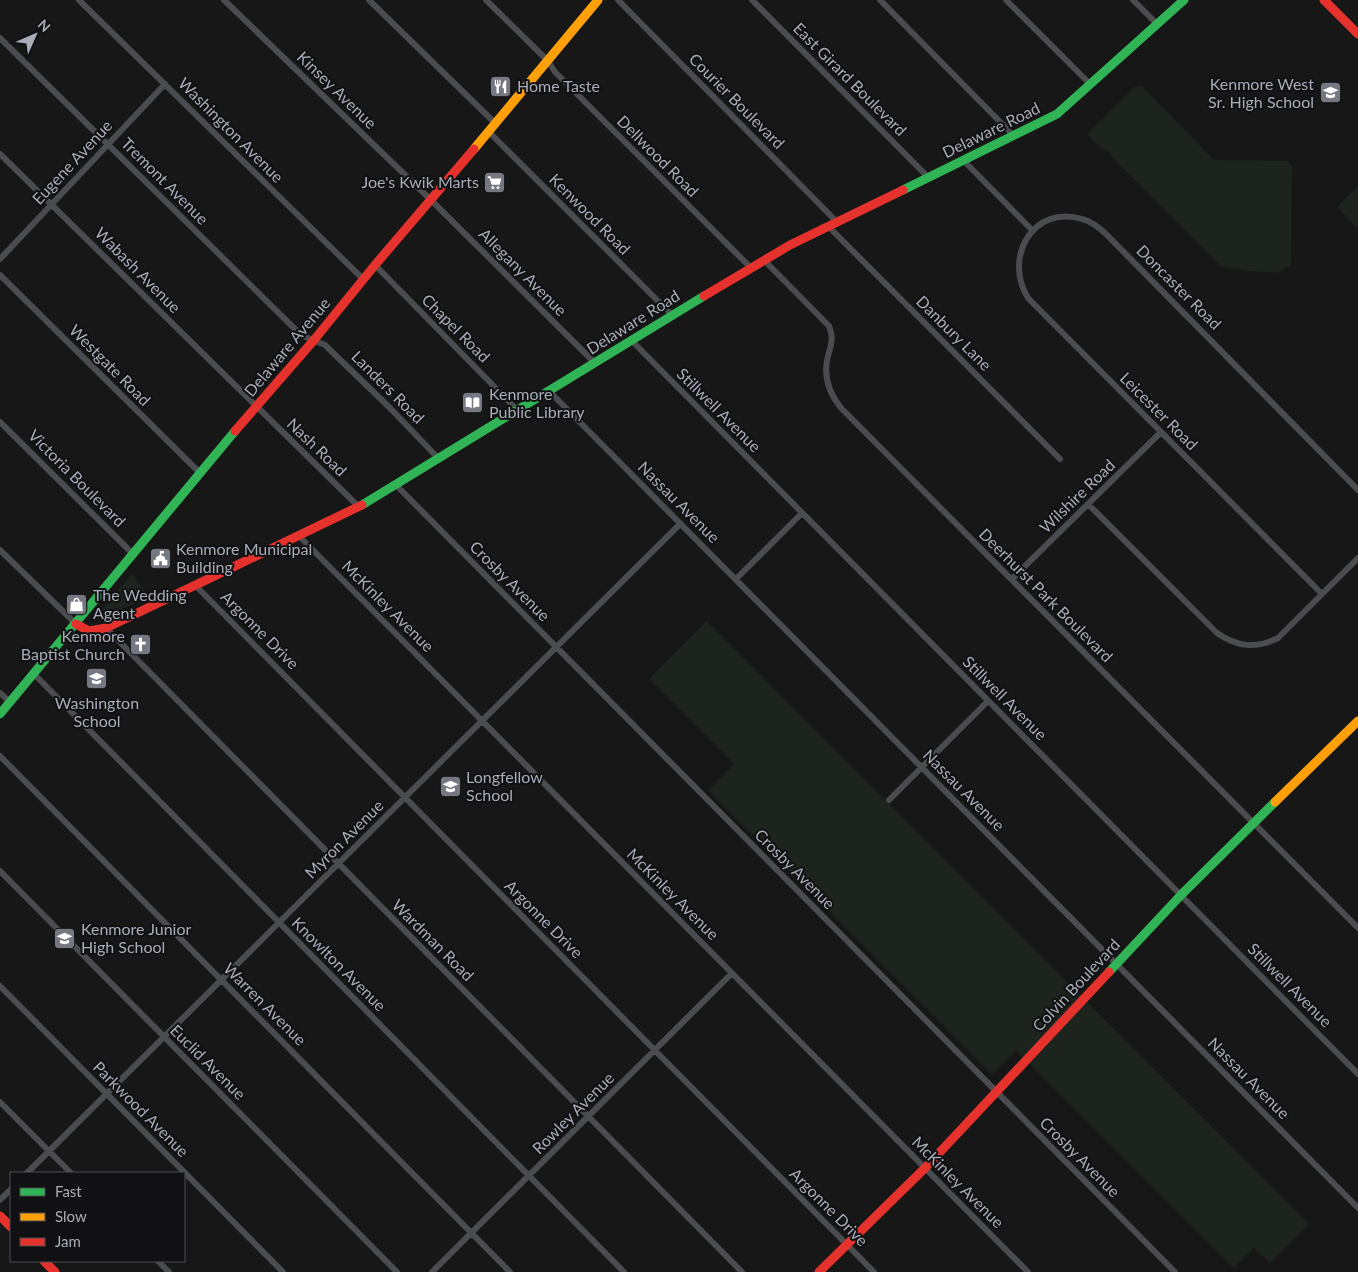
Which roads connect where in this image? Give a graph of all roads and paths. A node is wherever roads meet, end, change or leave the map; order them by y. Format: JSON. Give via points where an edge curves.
{"nodes":[{"id":1,"x":80,"y":0,"type":"edge"},
{"id":2,"x":224,"y":0,"type":"edge"},
{"id":3,"x":369,"y":0,"type":"edge"},
{"id":4,"x":486,"y":0,"type":"edge"},
{"id":5,"x":598,"y":0,"type":"edge"},
{"id":6,"x":618,"y":0,"type":"edge"},
{"id":7,"x":752,"y":0,"type":"edge"},
{"id":8,"x":880,"y":0,"type":"edge"},
{"id":9,"x":1006,"y":0,"type":"edge"},
{"id":10,"x":1133,"y":0,"type":"edge"},
{"id":11,"x":1184,"y":0,"type":"edge"},
{"id":12,"x":1324,"y":0,"type":"edge"},
{"id":13,"x":1157,"y":24,"type":"junction"},
{"id":14,"x":1358,"y":34,"type":"edge"},
{"id":15,"x":0,"y":38,"type":"edge"},
{"id":16,"x":548,"y":61,"type":"junction"},
{"id":17,"x":165,"y":84,"type":"junction"},
{"id":18,"x":1090,"y":84,"type":"junction"},
{"id":19,"x":496,"y":124,"type":"junction"},
{"id":20,"x":489,"y":132,"type":"junction"},
{"id":21,"x":1014,"y":136,"type":"junction"},
{"id":22,"x":109,"y":144,"type":"junction"},
{"id":23,"x":0,"y":154,"type":"edge"},
{"id":24,"x":963,"y":160,"type":"junction"},
{"id":25,"x":928,"y":178,"type":"junction"},
{"id":26,"x":431,"y":200,"type":"junction"},
{"id":27,"x":52,"y":204,"type":"junction"},
{"id":28,"x":837,"y":222,"type":"junction"},
{"id":29,"x":828,"y":226,"type":"junction"},
{"id":30,"x":1032,"y":231,"type":"junction"},
{"id":31,"x":0,"y":259,"type":"edge"},
{"id":32,"x":764,"y":260,"type":"junction"},
{"id":33,"x":375,"y":265,"type":"junction"},
{"id":34,"x":751,"y":268,"type":"junction"},
{"id":35,"x":0,"y":275,"type":"edge"},
{"id":36,"x":363,"y":279,"type":"junction"},
{"id":37,"x":672,"y":315,"type":"junction"},
{"id":38,"x":314,"y":340,"type":"junction"},
{"id":39,"x":631,"y":340,"type":"junction"},
{"id":40,"x":595,"y":363,"type":"junction"},
{"id":41,"x":550,"y":392,"type":"junction"},
{"id":42,"x":256,"y":406,"type":"junction"},
{"id":43,"x":518,"y":411,"type":"junction"},
{"id":44,"x":0,"y":422,"type":"edge"},
{"id":45,"x":1161,"y":432,"type":"junction"},
{"id":46,"x":439,"y":459,"type":"junction"},
{"id":47,"x":1060,"y":459,"type":"dead end"},
{"id":48,"x":201,"y":474,"type":"junction"},
{"id":49,"x":396,"y":485,"type":"junction"},
{"id":50,"x":1358,"y":490,"type":"edge"},
{"id":51,"x":1088,"y":504,"type":"junction"},
{"id":52,"x":359,"y":507,"type":"junction"},
{"id":53,"x":802,"y":513,"type":"junction"},
{"id":54,"x":680,"y":524,"type":"junction"},
{"id":55,"x":299,"y":536,"type":"junction"},
{"id":56,"x":0,"y":550,"type":"edge"},
{"id":57,"x":134,"y":555,"type":"junction"},
{"id":58,"x":1358,"y":558,"type":"edge"},
{"id":59,"x":1012,"y":579,"type":"junction"},
{"id":60,"x":736,"y":580,"type":"junction"},
{"id":61,"x":195,"y":585,"type":"junction"},
{"id":62,"x":1322,"y":594,"type":"junction"},
{"id":63,"x":76,"y":624,"type":"junction"},
{"id":64,"x":106,"y":628,"type":"junction"},
{"id":65,"x":556,"y":647,"type":"junction"},
{"id":66,"x":34,"y":674,"type":"junction"},
{"id":67,"x":0,"y":693,"type":"edge"},
{"id":68,"x":988,"y":701,"type":"junction"},
{"id":69,"x":10,"y":702,"type":"junction"},
{"id":70,"x":0,"y":714,"type":"edge"},
{"id":71,"x":482,"y":720,"type":"junction"},
{"id":72,"x":1358,"y":721,"type":"edge"},
{"id":73,"x":0,"y":756,"type":"edge"},
{"id":74,"x":922,"y":767,"type":"junction"},
{"id":75,"x":405,"y":797,"type":"junction"},
{"id":76,"x":889,"y":800,"type":"dead end"},
{"id":77,"x":1254,"y":824,"type":"junction"},
{"id":78,"x":339,"y":864,"type":"junction"},
{"id":79,"x":0,"y":871,"type":"edge"},
{"id":80,"x":1181,"y":895,"type":"junction"},
{"id":81,"x":279,"y":923,"type":"junction"},
{"id":82,"x":1358,"y":928,"type":"edge"},
{"id":83,"x":1116,"y":963,"type":"junction"},
{"id":84,"x":732,"y":973,"type":"junction"},
{"id":85,"x":222,"y":980,"type":"junction"},
{"id":86,"x":0,"y":986,"type":"edge"},
{"id":87,"x":164,"y":1037,"type":"junction"},
{"id":88,"x":655,"y":1051,"type":"junction"},
{"id":89,"x":1358,"y":1074,"type":"edge"},
{"id":90,"x":996,"y":1092,"type":"junction"},
{"id":91,"x":107,"y":1094,"type":"junction"},
{"id":92,"x":0,"y":1102,"type":"edge"},
{"id":93,"x":588,"y":1117,"type":"junction"},
{"id":94,"x":49,"y":1152,"type":"junction"},
{"id":95,"x":925,"y":1168,"type":"junction"},
{"id":96,"x":28,"y":1172,"type":"edge"},
{"id":97,"x":70,"y":1172,"type":"edge"},
{"id":98,"x":184,"y":1172,"type":"edge"},
{"id":99,"x":185,"y":1173,"type":"edge"},
{"id":100,"x":529,"y":1176,"type":"junction"},
{"id":101,"x":10,"y":1190,"type":"edge"},
{"id":102,"x":0,"y":1200,"type":"edge"},
{"id":103,"x":1358,"y":1208,"type":"edge"},
{"id":104,"x":0,"y":1216,"type":"edge"},
{"id":105,"x":10,"y":1226,"type":"edge"},
{"id":106,"x":471,"y":1233,"type":"junction"},
{"id":107,"x":847,"y":1245,"type":"junction"},
{"id":108,"x":45,"y":1262,"type":"edge"},
{"id":109,"x":159,"y":1262,"type":"edge"},
{"id":110,"x":55,"y":1272,"type":"edge"},
{"id":111,"x":170,"y":1272,"type":"edge"},
{"id":112,"x":283,"y":1272,"type":"edge"},
{"id":113,"x":396,"y":1272,"type":"edge"},
{"id":114,"x":432,"y":1272,"type":"edge"},
{"id":115,"x":510,"y":1272,"type":"edge"},
{"id":116,"x":624,"y":1272,"type":"edge"},
{"id":117,"x":742,"y":1272,"type":"edge"},
{"id":118,"x":818,"y":1272,"type":"edge"},
{"id":119,"x":874,"y":1272,"type":"edge"},
{"id":120,"x":1028,"y":1272,"type":"edge"},
{"id":121,"x":1175,"y":1272,"type":"edge"}],
"edges":[{"from":1,"to":17,"type":"street","name":"Washington Avenue"},
{"from":2,"to":26,"type":"street","name":"Kinsey Avenue"},
{"from":3,"to":19,"type":"street"},
{"from":4,"to":16,"type":"street","name":"Dellwood Road"},
{"from":5,"to":16,"type":"street","name":"Delaware Avenue"},
{"from":6,"to":28,"type":"street","name":"Courier Boulevard"},
{"from":7,"to":25,"type":"street","name":"East Girard Boulevard"},
{"from":8,"to":21,"type":"street"},
{"from":9,"to":18,"type":"street"},
{"from":10,"to":13,"type":"street"},
{"from":11,"to":13,"type":"street","name":"Delaware Road"},
{"from":12,"to":14,"type":"street"},
{"from":13,"to":18,"type":"street","name":"Delaware Road"},
{"from":15,"to":22,"type":"street","name":"Tremont Avenue"},
{"from":16,"to":19,"type":"street","name":"Delaware Avenue"},
{"from":16,"to":34,"type":"street","name":"Dellwood Road","via":[[555,72]]},
{"from":17,"to":22,"type":"street","name":"Eugene Avenue"},
{"from":17,"to":36,"type":"street","name":"Washington Avenue"},
{"from":18,"to":21,"type":"street","name":"Delaware Road","via":[[1057,114]]},
{"from":19,"to":20,"type":"street","name":"Delaware Avenue"},
{"from":20,"to":26,"type":"street","name":"Delaware Avenue"},
{"from":20,"to":37,"type":"street","name":"Kenwood Road"},
{"from":21,"to":24,"type":"street","name":"Delaware Road"},
{"from":22,"to":27,"type":"street","name":"Eugene Avenue"},
{"from":22,"to":38,"type":"street","name":"Tremont Avenue","via":[[301,334]]},
{"from":23,"to":27,"type":"street","name":"Wabash Avenue"},
{"from":24,"to":25,"type":"street","name":"Delaware Road"},
{"from":24,"to":30,"type":"street"},
{"from":25,"to":28,"type":"street","name":"Delaware Road"},
{"from":26,"to":33,"type":"street","name":"Delaware Avenue"},
{"from":26,"to":40,"type":"street","name":"Allegany Avenue"},
{"from":27,"to":31,"type":"street","name":"Eugene Avenue"},
{"from":27,"to":42,"type":"street","name":"Wabash Avenue"},
{"from":28,"to":29,"type":"street","name":"Delaware Road"},
{"from":29,"to":32,"type":"street","name":"Delaware Road"},
{"from":29,"to":47,"type":"street","name":"Danbury Lane"},
{"from":30,"to":45,"type":"street","name":"Leicester Road","via":[[1018,261],[1020,280],[1028,298]]},
{"from":30,"to":50,"type":"street","name":"Doncaster Road","via":[[1049,220],[1066,216],[1089,221],[1105,232]]},
{"from":32,"to":34,"type":"street","name":"Delaware Road"},
{"from":32,"to":59,"type":"street","name":"Deerhurst Park Boulevard","via":[[829,326],[833,339],[826,374],[836,402]]},
{"from":33,"to":36,"type":"street","name":"Delaware Avenue"},
{"from":33,"to":43,"type":"street","name":"Chapel Road"},
{"from":34,"to":37,"type":"street","name":"Delaware Road"},
{"from":35,"to":48,"type":"street","name":"Westgate Road"},
{"from":36,"to":38,"type":"street","name":"Delaware Avenue"},
{"from":37,"to":39,"type":"street","name":"Delaware Road"},
{"from":38,"to":42,"type":"street","name":"Delaware Avenue"},
{"from":38,"to":46,"type":"street","name":"Landers Road","via":[[325,345]]},
{"from":39,"to":40,"type":"street","name":"Delaware Road"},
{"from":39,"to":53,"type":"street","name":"Stillwell Avenue"},
{"from":40,"to":41,"type":"street","name":"Delaware Road"},
{"from":41,"to":43,"type":"street","name":"Delaware Road"},
{"from":41,"to":54,"type":"street","name":"Nassau Avenue"},
{"from":42,"to":48,"type":"street","name":"Delaware Avenue"},
{"from":42,"to":52,"type":"street","name":"Nash Road"},
{"from":43,"to":46,"type":"street","name":"Delaware Road"},
{"from":44,"to":57,"type":"street","name":"Victoria Boulevard"},
{"from":45,"to":51,"type":"street","name":"Wilshire Road"},
{"from":45,"to":62,"type":"street","name":"Leicester Road"},
{"from":46,"to":49,"type":"street","name":"Delaware Road"},
{"from":48,"to":57,"type":"street","name":"Delaware Avenue"},
{"from":49,"to":52,"type":"street","name":"Delaware Road"},
{"from":49,"to":65,"type":"street","name":"Crosby Avenue"},
{"from":51,"to":59,"type":"street","name":"Wilshire Road"},
{"from":51,"to":62,"type":"street","via":[[1217,633],[1233,642],[1260,645],[1278,638]]},
{"from":52,"to":55,"type":"street","name":"Delaware Road"},
{"from":53,"to":60,"type":"street"},
{"from":53,"to":68,"type":"street","name":"Stillwell Avenue"},
{"from":54,"to":60,"type":"street","name":"Nassau Avenue"},
{"from":54,"to":65,"type":"street","name":"Myron Avenue"},
{"from":55,"to":61,"type":"street","name":"Delaware Road"},
{"from":55,"to":71,"type":"street","name":"McKinley Avenue"},
{"from":56,"to":63,"type":"street"},
{"from":57,"to":63,"type":"street","name":"Delaware Avenue"},
{"from":58,"to":62,"type":"street"},
{"from":59,"to":77,"type":"street","name":"Deerhurst Park Boulevard"},
{"from":60,"to":74,"type":"street","name":"Nassau Avenue"},
{"from":61,"to":64,"type":"street","name":"Delaware Road"},
{"from":61,"to":75,"type":"street","name":"Argonne Drive"},
{"from":63,"to":64,"type":"street","name":"Delaware Road","via":[[89,631]]},
{"from":63,"to":66,"type":"street","name":"Delaware Avenue"},
{"from":64,"to":78,"type":"street","name":"Wardman Road"},
{"from":65,"to":71,"type":"street","name":"Myron Avenue"},
{"from":65,"to":90,"type":"street","name":"Crosby Avenue"},
{"from":66,"to":69,"type":"street","name":"Delaware Avenue"},
{"from":66,"to":81,"type":"street","name":"Knowlton Avenue"},
{"from":67,"to":69,"type":"street"},
{"from":68,"to":74,"type":"street"},
{"from":68,"to":80,"type":"street","name":"Stillwell Avenue"},
{"from":69,"to":70,"type":"street","name":"Delaware Avenue"},
{"from":71,"to":75,"type":"street","name":"Myron Avenue"},
{"from":71,"to":84,"type":"street","name":"McKinley Avenue"},
{"from":72,"to":77,"type":"street","name":"Colvin Boulevard"},
{"from":73,"to":85,"type":"street","name":"Warren Avenue"},
{"from":74,"to":76,"type":"street"},
{"from":74,"to":83,"type":"street","name":"Nassau Avenue"},
{"from":75,"to":78,"type":"street","name":"Myron Avenue"},
{"from":75,"to":88,"type":"street","name":"Argonne Drive"},
{"from":77,"to":80,"type":"street","name":"Colvin Boulevard"},
{"from":77,"to":82,"type":"street","name":"Deerhurst Park Boulevard"},
{"from":78,"to":81,"type":"street","name":"Myron Avenue"},
{"from":78,"to":93,"type":"street","name":"Wardman Road"},
{"from":79,"to":87,"type":"street","name":"Euclid Avenue"},
{"from":80,"to":83,"type":"street","name":"Colvin Boulevard"},
{"from":80,"to":89,"type":"street","name":"Stillwell Avenue"},
{"from":81,"to":85,"type":"street","name":"Myron Avenue"},
{"from":81,"to":100,"type":"street","name":"Knowlton Avenue"},
{"from":83,"to":90,"type":"street","name":"Colvin Boulevard"},
{"from":83,"to":103,"type":"street","name":"Nassau Avenue"},
{"from":84,"to":88,"type":"street","name":"Rowley Avenue"},
{"from":84,"to":95,"type":"street","name":"McKinley Avenue"},
{"from":85,"to":87,"type":"street","name":"Myron Avenue"},
{"from":85,"to":106,"type":"street","name":"Warren Avenue"},
{"from":86,"to":91,"type":"street","name":"Parkwood Avenue"},
{"from":87,"to":91,"type":"street","name":"Myron Avenue"},
{"from":87,"to":113,"type":"street","name":"Euclid Avenue"},
{"from":88,"to":93,"type":"street","name":"Rowley Avenue"},
{"from":88,"to":107,"type":"street","name":"Argonne Drive"},
{"from":90,"to":95,"type":"street","name":"Colvin Boulevard"},
{"from":90,"to":121,"type":"street","name":"Crosby Avenue"},
{"from":91,"to":94,"type":"street","name":"Myron Avenue"},
{"from":91,"to":98,"type":"street","name":"Parkwood Avenue"},
{"from":92,"to":94,"type":"street"},
{"from":93,"to":100,"type":"street","name":"Rowley Avenue"},
{"from":93,"to":117,"type":"street","name":"Wardman Road"},
{"from":94,"to":96,"type":"street","name":"Myron Avenue"},
{"from":94,"to":97,"type":"street"},
{"from":95,"to":107,"type":"street","name":"Colvin Boulevard"},
{"from":95,"to":120,"type":"street","name":"McKinley Avenue"},
{"from":99,"to":112,"type":"street","name":"Parkwood Avenue"},
{"from":100,"to":106,"type":"street","name":"Rowley Avenue"},
{"from":100,"to":116,"type":"street","name":"Knowlton Avenue"},
{"from":101,"to":102,"type":"street"},
{"from":104,"to":105,"type":"street"},
{"from":106,"to":114,"type":"street","name":"Rowley Avenue"},
{"from":106,"to":115,"type":"street","name":"Warren Avenue"},
{"from":107,"to":118,"type":"street","name":"Colvin Boulevard"},
{"from":107,"to":119,"type":"street","name":"Argonne Drive"},
{"from":108,"to":110,"type":"street"},
{"from":109,"to":111,"type":"street"}]}
